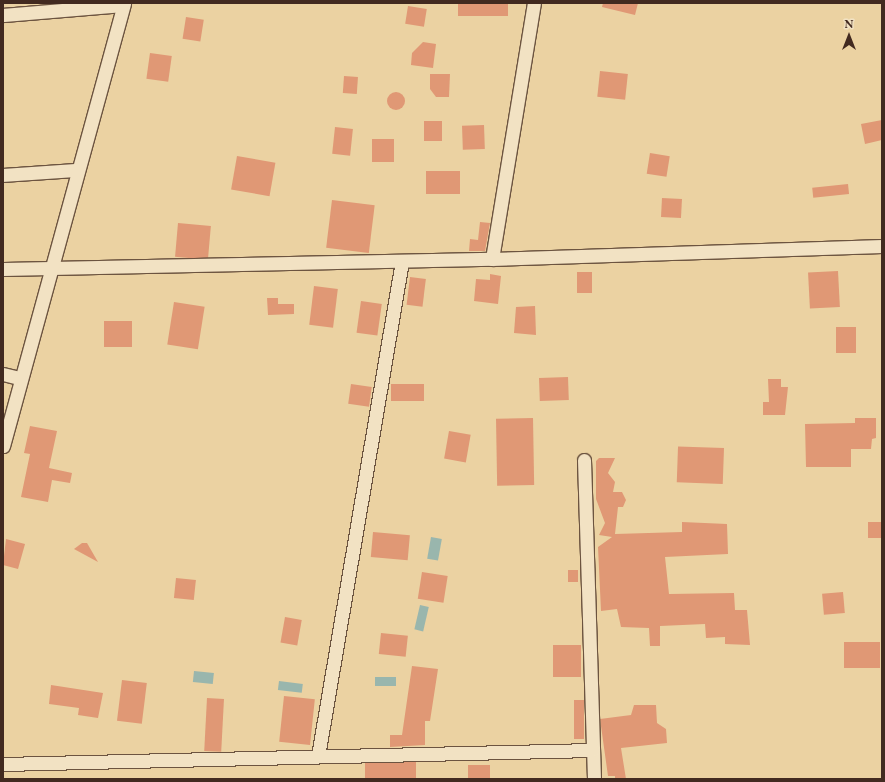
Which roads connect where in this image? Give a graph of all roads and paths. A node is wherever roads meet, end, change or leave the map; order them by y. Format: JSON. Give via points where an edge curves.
{"nodes":[{"id":1,"x":534,"y":3,"type":"edge"},
{"id":2,"x":124,"y":4,"type":"edge"},
{"id":3,"x":3,"y":15,"type":"edge"},
{"id":4,"x":76,"y":170,"type":"junction"},
{"id":5,"x":3,"y":175,"type":"edge"},
{"id":6,"x":882,"y":246,"type":"edge"},
{"id":7,"x":492,"y":259,"type":"junction"},
{"id":8,"x":402,"y":262,"type":"junction"},
{"id":9,"x":51,"y":266,"type":"junction"},
{"id":10,"x":3,"y":269,"type":"edge"},
{"id":11,"x":3,"y":374,"type":"edge"},
{"id":12,"x":19,"y":378,"type":"junction"},
{"id":13,"x":3,"y":446,"type":"edge"},
{"id":14,"x":584,"y":460,"type":"dead end"},
{"id":15,"x":593,"y":750,"type":"junction"},
{"id":16,"x":318,"y":756,"type":"junction"},
{"id":17,"x":3,"y":764,"type":"edge"},
{"id":18,"x":594,"y":779,"type":"edge"}],
"edges":[{"from":1,"to":7,"type":"street"},
{"from":2,"to":3,"type":"street"},
{"from":2,"to":4,"type":"street"},
{"from":4,"to":5,"type":"street"},
{"from":4,"to":9,"type":"street"},
{"from":6,"to":7,"type":"street"},
{"from":7,"to":8,"type":"street"},
{"from":8,"to":9,"type":"street"},
{"from":8,"to":16,"type":"street"},
{"from":9,"to":10,"type":"street"},
{"from":9,"to":12,"type":"street"},
{"from":11,"to":12,"type":"street"},
{"from":12,"to":13,"type":"street"},
{"from":14,"to":15,"type":"street"},
{"from":15,"to":16,"type":"street"},
{"from":15,"to":18,"type":"street"},
{"from":16,"to":17,"type":"street"}]}
